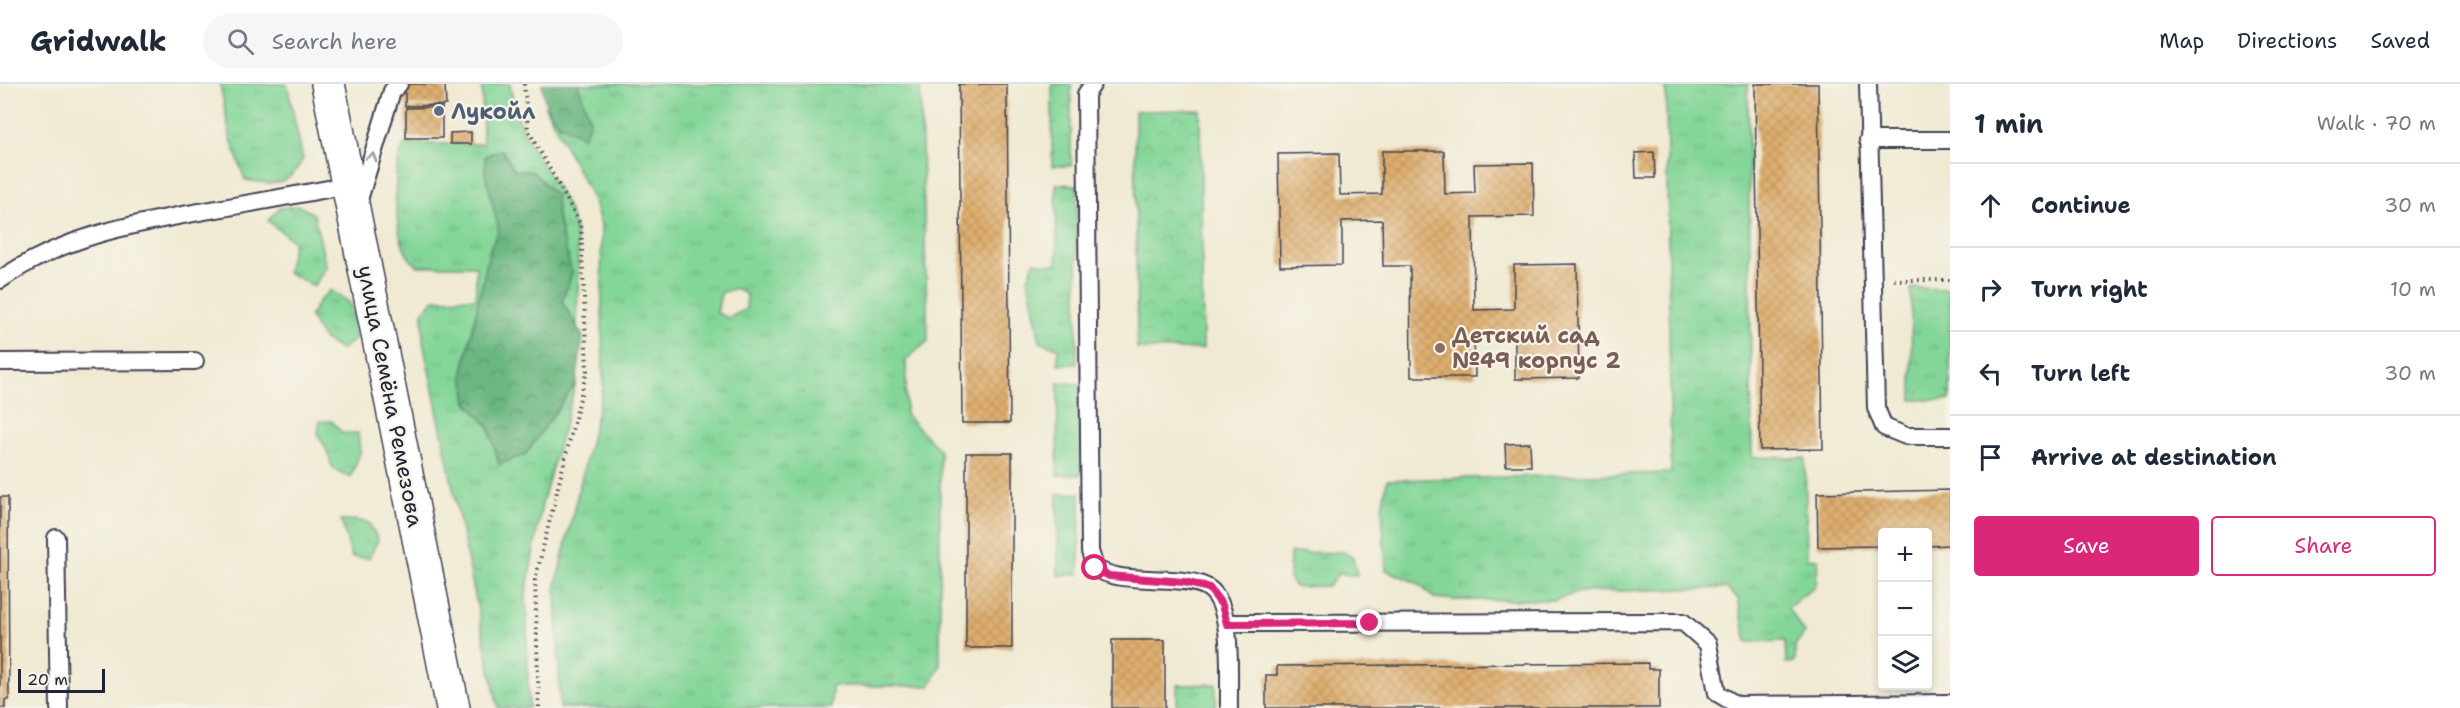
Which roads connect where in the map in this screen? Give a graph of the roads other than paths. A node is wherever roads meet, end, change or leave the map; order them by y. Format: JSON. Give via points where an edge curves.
{"nodes":[{"id":1,"x":328,"y":84,"type":"edge"},
{"id":2,"x":1093,"y":84,"type":"edge"},
{"id":3,"x":1868,"y":84,"type":"edge"},
{"id":4,"x":395,"y":86,"type":"edge"},
{"id":5,"x":1868,"y":140,"type":"junction"},
{"id":6,"x":1950,"y":140,"type":"edge"},
{"id":7,"x":352,"y":199,"type":"junction"},
{"id":8,"x":0,"y":280,"type":"edge"},
{"id":9,"x":195,"y":361,"type":"dead end"},
{"id":10,"x":0,"y":362,"type":"edge"},
{"id":11,"x":1950,"y":436,"type":"edge"},
{"id":12,"x":56,"y":538,"type":"dead end"},
{"id":13,"x":1227,"y":624,"type":"junction"},
{"id":14,"x":1950,"y":703,"type":"edge"},
{"id":15,"x":59,"y":708,"type":"edge"},
{"id":16,"x":453,"y":708,"type":"edge"},
{"id":17,"x":1229,"y":708,"type":"edge"}],
"edges":[{"from":1,"to":7,"type":"main road","name":"улица Семёна Ремезова"},
{"from":2,"to":13,"type":"lane","via":[[1086,94],[1090,551],[1095,568],[1109,576],[1209,588],[1222,605]]},
{"from":3,"to":5,"type":"lane"},
{"from":7,"to":4,"type":"lane","one_way":true},
{"from":5,"to":6,"type":"lane"},
{"from":5,"to":11,"type":"lane","via":[[1876,408],[1884,427],[1906,436]]},
{"from":7,"to":8,"type":"lane","via":[[125,225],[70,242]]},
{"from":7,"to":16,"type":"main road","name":"улица Семёна Ремезова"},
{"from":9,"to":10,"type":"lane"},
{"from":12,"to":15,"type":"lane"},
{"from":13,"to":14,"type":"lane","via":[[1683,622],[1707,644],[1717,693],[1737,705]]},
{"from":13,"to":17,"type":"lane"}]}
